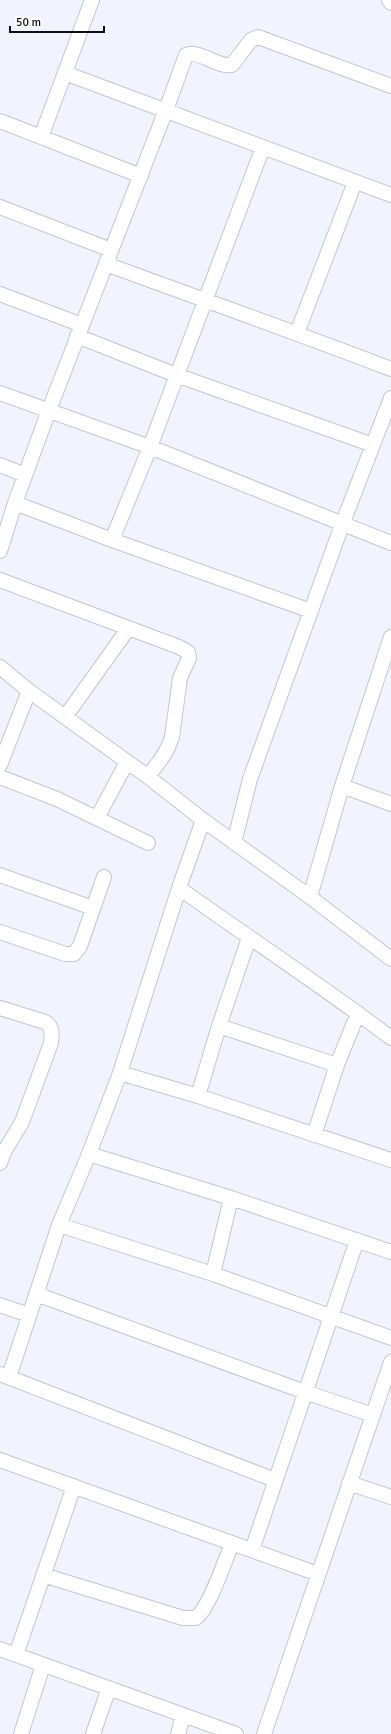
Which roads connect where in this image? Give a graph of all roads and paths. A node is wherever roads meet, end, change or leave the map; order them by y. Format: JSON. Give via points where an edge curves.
{"nodes":[{"id":1,"x":92,"y":0,"type":"edge"},
{"id":2,"x":389,"y":0,"type":"edge"},
{"id":3,"x":391,"y":3,"type":"edge"},
{"id":4,"x":65,"y":73,"type":"junction"},
{"id":5,"x":391,"y":86,"type":"edge"},
{"id":6,"x":166,"y":110,"type":"junction"},
{"id":7,"x":0,"y":121,"type":"edge"},
{"id":8,"x":41,"y":137,"type":"junction"},
{"id":9,"x":262,"y":147,"type":"junction"},
{"id":10,"x":141,"y":176,"type":"junction"},
{"id":11,"x":355,"y":182,"type":"junction"},
{"id":12,"x":391,"y":195,"type":"edge"},
{"id":13,"x":0,"y":207,"type":"edge"},
{"id":14,"x":111,"y":250,"type":"junction"},
{"id":15,"x":106,"y":264,"type":"junction"},
{"id":16,"x":0,"y":294,"type":"edge"},
{"id":17,"x":204,"y":300,"type":"junction"},
{"id":18,"x":80,"y":331,"type":"junction"},
{"id":19,"x":296,"y":332,"type":"junction"},
{"id":20,"x":391,"y":369,"type":"edge"},
{"id":21,"x":176,"y":375,"type":"junction"},
{"id":22,"x":0,"y":393,"type":"edge"},
{"id":23,"x":391,"y":398,"type":"edge"},
{"id":24,"x":49,"y":410,"type":"junction"},
{"id":25,"x":373,"y":445,"type":"junction"},
{"id":26,"x":150,"y":447,"type":"junction"},
{"id":27,"x":0,"y":465,"type":"edge"},
{"id":28,"x":25,"y":475,"type":"junction"},
{"id":29,"x":15,"y":503,"type":"junction"},
{"id":30,"x":342,"y":525,"type":"junction"},
{"id":31,"x":112,"y":540,"type":"junction"},
{"id":32,"x":391,"y":544,"type":"edge"},
{"id":33,"x":0,"y":551,"type":"edge"},
{"id":34,"x":0,"y":580,"type":"edge"},
{"id":35,"x":311,"y":611,"type":"junction"},
{"id":36,"x":128,"y":629,"type":"junction"},
{"id":37,"x":391,"y":637,"type":"edge"},
{"id":38,"x":0,"y":667,"type":"edge"},
{"id":39,"x":386,"y":671,"type":"edge"},
{"id":40,"x":30,"y":691,"type":"junction"},
{"id":41,"x":65,"y":717,"type":"junction"},
{"id":42,"x":127,"y":762,"type":"junction"},
{"id":43,"x":0,"y":766,"type":"edge"},
{"id":44,"x":147,"y":776,"type":"junction"},
{"id":45,"x":0,"y":777,"type":"edge"},
{"id":46,"x":342,"y":786,"type":"junction"},
{"id":47,"x":391,"y":804,"type":"edge"},
{"id":48,"x":97,"y":818,"type":"junction"},
{"id":49,"x":203,"y":820,"type":"junction"},
{"id":50,"x":148,"y":843,"type":"dead end"},
{"id":51,"x":234,"y":843,"type":"junction"},
{"id":52,"x":0,"y":875,"type":"edge"},
{"id":53,"x":104,"y":877,"type":"dead end"},
{"id":54,"x":179,"y":888,"type":"junction"},
{"id":55,"x":310,"y":897,"type":"junction"},
{"id":56,"x":93,"y":908,"type":"junction"},
{"id":57,"x":0,"y":932,"type":"edge"},
{"id":58,"x":249,"y":938,"type":"junction"},
{"id":59,"x":391,"y":959,"type":"edge"},
{"id":60,"x":0,"y":1008,"type":"edge"},
{"id":61,"x":358,"y":1013,"type":"junction"},
{"id":62,"x":219,"y":1026,"type":"junction"},
{"id":63,"x":391,"y":1038,"type":"edge"},
{"id":64,"x":336,"y":1065,"type":"junction"},
{"id":65,"x":120,"y":1073,"type":"junction"},
{"id":66,"x":198,"y":1096,"type":"junction"},
{"id":67,"x":314,"y":1135,"type":"junction"},
{"id":68,"x":89,"y":1154,"type":"junction"},
{"id":69,"x":391,"y":1160,"type":"edge"},
{"id":70,"x":0,"y":1163,"type":"edge"},
{"id":71,"x":231,"y":1198,"type":"junction"},
{"id":72,"x":59,"y":1226,"type":"junction"},
{"id":73,"x":357,"y":1240,"type":"junction"},
{"id":74,"x":391,"y":1252,"type":"edge"},
{"id":75,"x":213,"y":1274,"type":"junction"},
{"id":76,"x":36,"y":1294,"type":"junction"},
{"id":77,"x":0,"y":1305,"type":"edge"},
{"id":78,"x":30,"y":1315,"type":"junction"},
{"id":79,"x":332,"y":1317,"type":"junction"},
{"id":80,"x":391,"y":1338,"type":"edge"},
{"id":81,"x":391,"y":1362,"type":"edge"},
{"id":82,"x":5,"y":1375,"type":"edge"},
{"id":83,"x":305,"y":1392,"type":"junction"},
{"id":84,"x":373,"y":1415,"type":"junction"},
{"id":85,"x":0,"y":1460,"type":"edge"},
{"id":86,"x":275,"y":1480,"type":"junction"},
{"id":87,"x":349,"y":1483,"type":"junction"},
{"id":88,"x":74,"y":1486,"type":"junction"},
{"id":89,"x":391,"y":1497,"type":"edge"},
{"id":90,"x":232,"y":1544,"type":"junction"},
{"id":91,"x":252,"y":1550,"type":"junction"},
{"id":92,"x":318,"y":1574,"type":"junction"},
{"id":93,"x":43,"y":1575,"type":"junction"},
{"id":94,"x":0,"y":1649,"type":"edge"},
{"id":95,"x":16,"y":1655,"type":"junction"},
{"id":96,"x":44,"y":1665,"type":"junction"},
{"id":97,"x":109,"y":1688,"type":"junction"},
{"id":98,"x":183,"y":1715,"type":"junction"},
{"id":99,"x":21,"y":1734,"type":"edge"},
{"id":100,"x":93,"y":1734,"type":"edge"},
{"id":101,"x":178,"y":1734,"type":"edge"},
{"id":102,"x":236,"y":1734,"type":"edge"},
{"id":103,"x":264,"y":1734,"type":"edge"}],
"edges":[{"from":1,"to":4,"type":"street"},
{"from":2,"to":3,"type":"street"},
{"from":4,"to":6,"type":"street"},
{"from":4,"to":8,"type":"street"},
{"from":5,"to":6,"type":"street","via":[[258,38],[251,40],[232,65],[224,65],[188,53]]},
{"from":6,"to":9,"type":"street"},
{"from":6,"to":10,"type":"street"},
{"from":7,"to":8,"type":"street"},
{"from":8,"to":10,"type":"street"},
{"from":9,"to":11,"type":"street"},
{"from":9,"to":17,"type":"street"},
{"from":10,"to":14,"type":"street"},
{"from":11,"to":12,"type":"street"},
{"from":11,"to":19,"type":"street"},
{"from":13,"to":14,"type":"street"},
{"from":14,"to":15,"type":"street"},
{"from":15,"to":17,"type":"street"},
{"from":15,"to":18,"type":"street"},
{"from":16,"to":18,"type":"street"},
{"from":17,"to":19,"type":"street"},
{"from":17,"to":21,"type":"street"},
{"from":18,"to":21,"type":"street"},
{"from":18,"to":24,"type":"street"},
{"from":19,"to":20,"type":"street"},
{"from":21,"to":25,"type":"street"},
{"from":21,"to":26,"type":"street"},
{"from":22,"to":24,"type":"street"},
{"from":23,"to":25,"type":"street"},
{"from":24,"to":26,"type":"street"},
{"from":24,"to":28,"type":"street"},
{"from":25,"to":30,"type":"street"},
{"from":26,"to":30,"type":"street"},
{"from":26,"to":31,"type":"street"},
{"from":27,"to":28,"type":"street"},
{"from":28,"to":29,"type":"street"},
{"from":29,"to":31,"type":"street"},
{"from":29,"to":33,"type":"street"},
{"from":30,"to":32,"type":"street"},
{"from":30,"to":35,"type":"street"},
{"from":31,"to":35,"type":"street"},
{"from":34,"to":36,"type":"street"},
{"from":35,"to":51,"type":"street","via":[[250,779]]},
{"from":36,"to":41,"type":"street"},
{"from":36,"to":44,"type":"street","via":[[179,647],[189,654],[180,678],[170,746]]},
{"from":37,"to":39,"type":"street"},
{"from":38,"to":40,"type":"street"},
{"from":39,"to":46,"type":"street"},
{"from":40,"to":41,"type":"street"},
{"from":40,"to":43,"type":"street"},
{"from":41,"to":42,"type":"street"},
{"from":42,"to":44,"type":"street"},
{"from":42,"to":48,"type":"street"},
{"from":44,"to":49,"type":"street"},
{"from":45,"to":48,"type":"street"},
{"from":46,"to":47,"type":"street"},
{"from":46,"to":55,"type":"street"},
{"from":48,"to":50,"type":"street"},
{"from":49,"to":51,"type":"street"},
{"from":49,"to":54,"type":"street"},
{"from":51,"to":55,"type":"street"},
{"from":52,"to":56,"type":"street"},
{"from":53,"to":56,"type":"street"},
{"from":54,"to":58,"type":"street"},
{"from":54,"to":65,"type":"street"},
{"from":55,"to":59,"type":"street"},
{"from":56,"to":57,"type":"street","via":[[80,946],[74,954],[65,954]]},
{"from":58,"to":61,"type":"street"},
{"from":58,"to":62,"type":"street"},
{"from":60,"to":70,"type":"street","via":[[45,1022],[52,1034],[22,1122]]},
{"from":61,"to":63,"type":"street"},
{"from":61,"to":64,"type":"street"},
{"from":62,"to":64,"type":"street"},
{"from":62,"to":66,"type":"street"},
{"from":64,"to":67,"type":"street"},
{"from":65,"to":66,"type":"street"},
{"from":65,"to":68,"type":"street"},
{"from":66,"to":67,"type":"street"},
{"from":67,"to":69,"type":"street"},
{"from":68,"to":71,"type":"street"},
{"from":68,"to":72,"type":"street"},
{"from":71,"to":73,"type":"street"},
{"from":71,"to":75,"type":"street"},
{"from":72,"to":75,"type":"street"},
{"from":72,"to":76,"type":"street"},
{"from":73,"to":74,"type":"street"},
{"from":73,"to":79,"type":"street"},
{"from":75,"to":79,"type":"street"},
{"from":76,"to":78,"type":"street"},
{"from":76,"to":83,"type":"street"},
{"from":77,"to":78,"type":"street"},
{"from":78,"to":82,"type":"street"},
{"from":79,"to":80,"type":"street"},
{"from":79,"to":83,"type":"street"},
{"from":81,"to":84,"type":"street"},
{"from":82,"to":86,"type":"street"},
{"from":83,"to":84,"type":"street"},
{"from":83,"to":86,"type":"street"},
{"from":84,"to":87,"type":"street"},
{"from":85,"to":88,"type":"street"},
{"from":86,"to":91,"type":"street"},
{"from":87,"to":89,"type":"street"},
{"from":87,"to":92,"type":"street"},
{"from":88,"to":90,"type":"street"},
{"from":88,"to":93,"type":"street"},
{"from":90,"to":91,"type":"street"},
{"from":90,"to":93,"type":"street","via":[[207,1603],[196,1618],[183,1618]]},
{"from":91,"to":92,"type":"street"},
{"from":92,"to":103,"type":"street"},
{"from":93,"to":95,"type":"street"},
{"from":94,"to":95,"type":"street"},
{"from":95,"to":96,"type":"street"},
{"from":96,"to":97,"type":"street"},
{"from":96,"to":99,"type":"street"},
{"from":97,"to":98,"type":"street"},
{"from":97,"to":100,"type":"street"},
{"from":98,"to":101,"type":"street"},
{"from":98,"to":102,"type":"street"}]}
